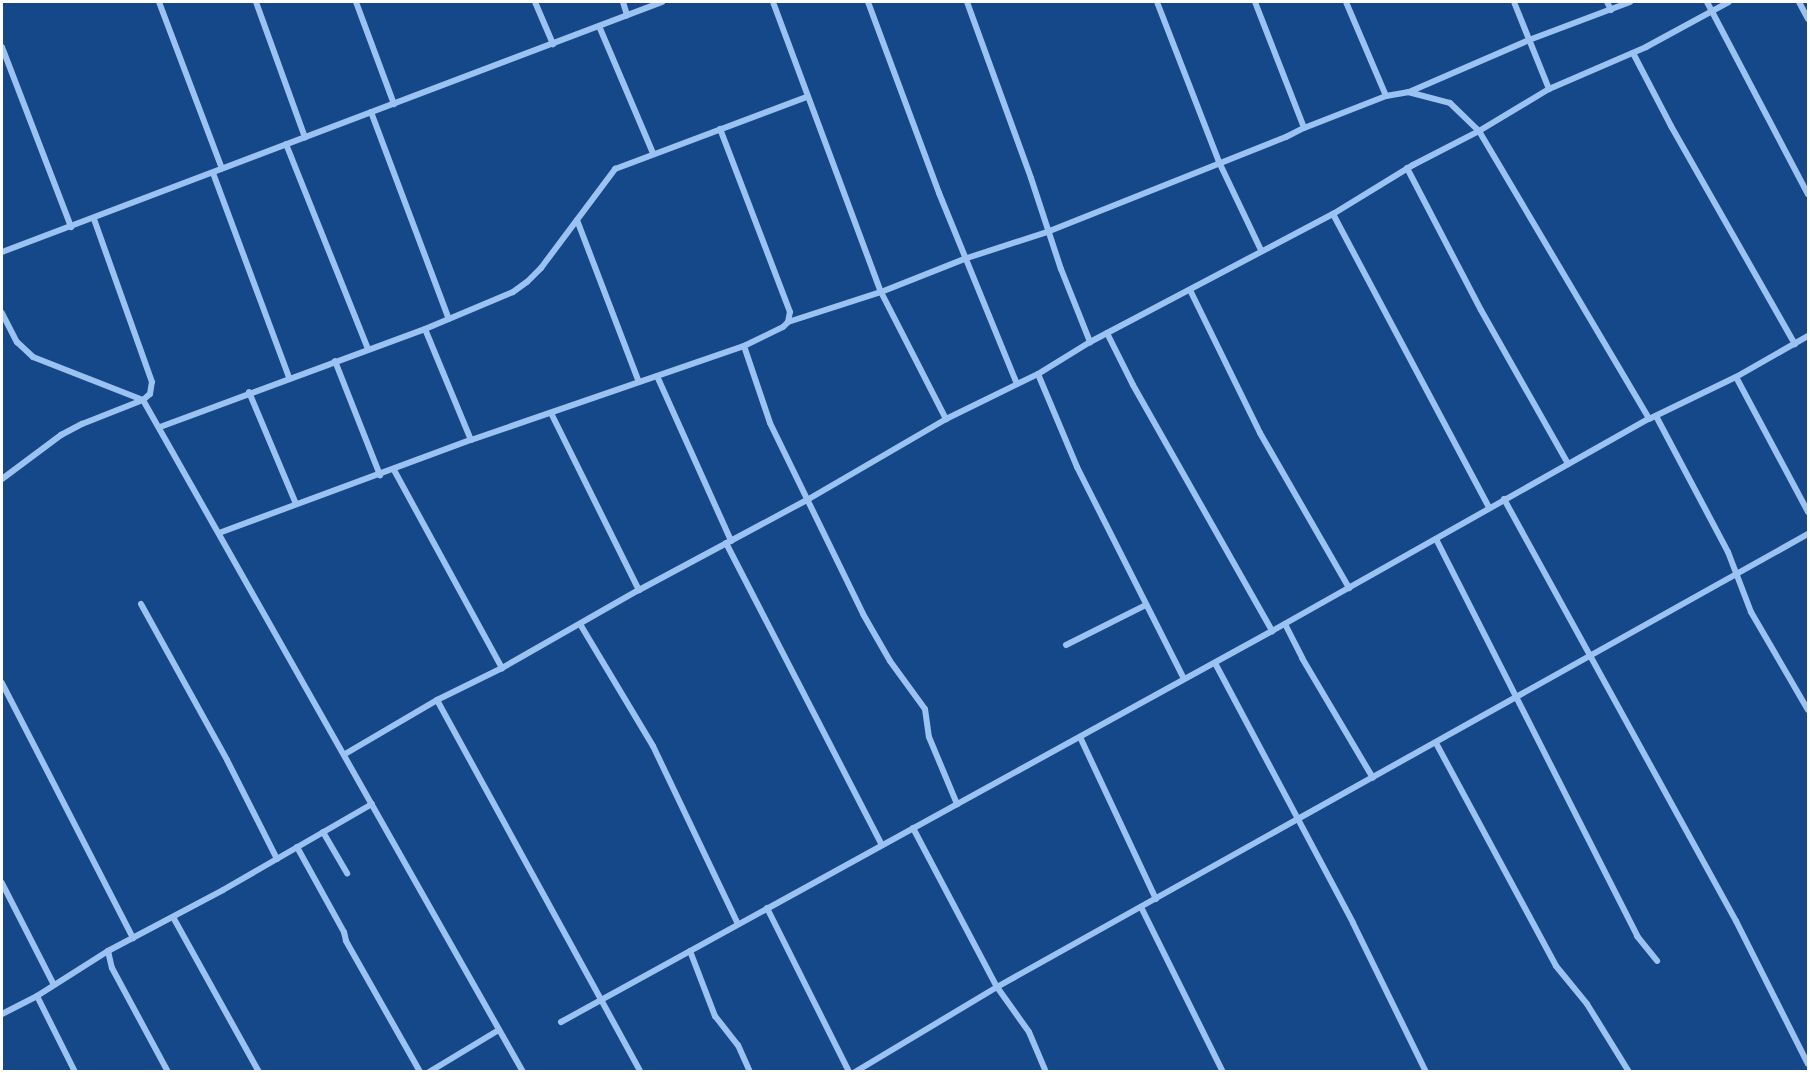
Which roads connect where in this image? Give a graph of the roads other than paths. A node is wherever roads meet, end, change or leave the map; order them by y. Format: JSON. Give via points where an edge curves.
{"nodes":[{"id":1,"x":159,"y":2,"type":"edge"},
{"id":2,"x":256,"y":2,"type":"edge"},
{"id":3,"x":356,"y":2,"type":"edge"},
{"id":4,"x":535,"y":2,"type":"edge"},
{"id":5,"x":623,"y":2,"type":"edge"},
{"id":6,"x":662,"y":2,"type":"edge"},
{"id":7,"x":772,"y":2,"type":"edge"},
{"id":8,"x":868,"y":2,"type":"edge"},
{"id":9,"x":967,"y":2,"type":"edge"},
{"id":10,"x":1157,"y":2,"type":"edge"},
{"id":11,"x":1255,"y":2,"type":"edge"},
{"id":12,"x":1346,"y":2,"type":"edge"},
{"id":13,"x":1514,"y":2,"type":"edge"},
{"id":14,"x":1607,"y":2,"type":"edge"},
{"id":15,"x":1630,"y":2,"type":"edge"},
{"id":16,"x":1707,"y":2,"type":"edge"},
{"id":17,"x":1729,"y":2,"type":"edge"},
{"id":18,"x":1799,"y":2,"type":"edge"},
{"id":19,"x":1611,"y":10,"type":"junction"},
{"id":20,"x":1712,"y":11,"type":"junction"},
{"id":21,"x":627,"y":15,"type":"junction"},
{"id":22,"x":1809,"y":19,"type":"edge"},
{"id":23,"x":599,"y":26,"type":"junction"},
{"id":24,"x":1529,"y":39,"type":"junction"},
{"id":25,"x":553,"y":44,"type":"junction"},
{"id":26,"x":2,"y":47,"type":"edge"},
{"id":27,"x":1634,"y":53,"type":"junction"},
{"id":28,"x":1549,"y":89,"type":"junction"},
{"id":29,"x":1408,"y":92,"type":"junction"},
{"id":30,"x":1386,"y":96,"type":"junction"},
{"id":31,"x":807,"y":97,"type":"junction"},
{"id":32,"x":393,"y":104,"type":"junction"},
{"id":33,"x":370,"y":112,"type":"junction"},
{"id":34,"x":1304,"y":128,"type":"junction"},
{"id":35,"x":720,"y":129,"type":"junction"},
{"id":36,"x":1479,"y":131,"type":"junction"},
{"id":37,"x":305,"y":137,"type":"junction"},
{"id":38,"x":286,"y":144,"type":"junction"},
{"id":39,"x":653,"y":153,"type":"junction"},
{"id":40,"x":1219,"y":162,"type":"junction"},
{"id":41,"x":1407,"y":168,"type":"junction"},
{"id":42,"x":222,"y":169,"type":"junction"},
{"id":43,"x":213,"y":173,"type":"junction"},
{"id":44,"x":1809,"y":194,"type":"edge"},
{"id":45,"x":1333,"y":214,"type":"junction"},
{"id":46,"x":94,"y":219,"type":"junction"},
{"id":47,"x":577,"y":220,"type":"junction"},
{"id":48,"x":71,"y":227,"type":"junction"},
{"id":49,"x":1047,"y":231,"type":"junction"},
{"id":50,"x":1261,"y":250,"type":"junction"},
{"id":51,"x":2,"y":252,"type":"edge"},
{"id":52,"x":967,"y":258,"type":"junction"},
{"id":53,"x":1190,"y":290,"type":"junction"},
{"id":54,"x":881,"y":292,"type":"junction"},
{"id":55,"x":2,"y":313,"type":"edge"},
{"id":56,"x":449,"y":319,"type":"junction"},
{"id":57,"x":788,"y":322,"type":"junction"},
{"id":58,"x":425,"y":329,"type":"junction"},
{"id":59,"x":1107,"y":333,"type":"junction"},
{"id":60,"x":1809,"y":336,"type":"edge"},
{"id":61,"x":1090,"y":342,"type":"junction"},
{"id":62,"x":1795,"y":344,"type":"junction"},
{"id":63,"x":744,"y":346,"type":"junction"},
{"id":64,"x":368,"y":349,"type":"junction"},
{"id":65,"x":335,"y":361,"type":"junction"},
{"id":66,"x":1038,"y":374,"type":"junction"},
{"id":67,"x":657,"y":376,"type":"junction"},
{"id":68,"x":290,"y":377,"type":"junction"},
{"id":69,"x":1736,"y":377,"type":"junction"},
{"id":70,"x":639,"y":382,"type":"junction"},
{"id":71,"x":1017,"y":384,"type":"junction"},
{"id":72,"x":249,"y":392,"type":"junction"},
{"id":73,"x":143,"y":400,"type":"junction"},
{"id":74,"x":551,"y":412,"type":"junction"},
{"id":75,"x":1653,"y":417,"type":"junction"},
{"id":76,"x":946,"y":419,"type":"junction"},
{"id":77,"x":160,"y":427,"type":"junction"},
{"id":78,"x":471,"y":440,"type":"junction"},
{"id":79,"x":1568,"y":464,"type":"junction"},
{"id":80,"x":393,"y":470,"type":"junction"},
{"id":81,"x":380,"y":475,"type":"junction"},
{"id":82,"x":2,"y":479,"type":"edge"},
{"id":83,"x":1504,"y":499,"type":"junction"},
{"id":84,"x":807,"y":500,"type":"junction"},
{"id":85,"x":296,"y":504,"type":"junction"},
{"id":86,"x":1489,"y":508,"type":"junction"},
{"id":87,"x":1809,"y":512,"type":"edge"},
{"id":88,"x":219,"y":533,"type":"junction"},
{"id":89,"x":1809,"y":534,"type":"edge"},
{"id":90,"x":1436,"y":539,"type":"junction"},
{"id":91,"x":728,"y":542,"type":"junction"},
{"id":92,"x":1736,"y":577,"type":"junction"},
{"id":93,"x":1349,"y":588,"type":"junction"},
{"id":94,"x":639,"y":590,"type":"junction"},
{"id":95,"x":141,"y":604,"type":"dead end"},
{"id":96,"x":1146,"y":605,"type":"junction"},
{"id":97,"x":580,"y":624,"type":"junction"},
{"id":98,"x":1285,"y":624,"type":"junction"},
{"id":99,"x":1272,"y":631,"type":"junction"},
{"id":100,"x":1066,"y":645,"type":"dead end"},
{"id":101,"x":1589,"y":657,"type":"junction"},
{"id":102,"x":1215,"y":663,"type":"junction"},
{"id":103,"x":502,"y":668,"type":"junction"},
{"id":104,"x":1184,"y":679,"type":"junction"},
{"id":105,"x":2,"y":682,"type":"edge"},
{"id":106,"x":1516,"y":698,"type":"junction"},
{"id":107,"x":437,"y":700,"type":"junction"},
{"id":108,"x":1809,"y":710,"type":"edge"},
{"id":109,"x":1080,"y":736,"type":"junction"},
{"id":110,"x":1436,"y":743,"type":"junction"},
{"id":111,"x":345,"y":754,"type":"junction"},
{"id":112,"x":1373,"y":778,"type":"junction"},
{"id":113,"x":372,"y":804,"type":"junction"},
{"id":114,"x":957,"y":804,"type":"junction"},
{"id":115,"x":1298,"y":821,"type":"junction"},
{"id":116,"x":913,"y":828,"type":"junction"},
{"id":117,"x":323,"y":832,"type":"junction"},
{"id":118,"x":882,"y":845,"type":"junction"},
{"id":119,"x":297,"y":847,"type":"junction"},
{"id":120,"x":277,"y":859,"type":"junction"},
{"id":121,"x":347,"y":873,"type":"dead end"},
{"id":122,"x":2,"y":883,"type":"edge"},
{"id":123,"x":1156,"y":898,"type":"junction"},
{"id":124,"x":1141,"y":907,"type":"junction"},
{"id":125,"x":767,"y":908,"type":"junction"},
{"id":126,"x":173,"y":917,"type":"junction"},
{"id":127,"x":738,"y":924,"type":"junction"},
{"id":128,"x":133,"y":938,"type":"junction"},
{"id":129,"x":108,"y":951,"type":"junction"},
{"id":130,"x":690,"y":951,"type":"junction"},
{"id":131,"x":1657,"y":961,"type":"dead end"},
{"id":132,"x":54,"y":985,"type":"junction"},
{"id":133,"x":998,"y":987,"type":"junction"},
{"id":134,"x":37,"y":996,"type":"junction"},
{"id":135,"x":602,"y":1001,"type":"junction"},
{"id":136,"x":2,"y":1014,"type":"edge"},
{"id":137,"x":561,"y":1022,"type":"dead end"},
{"id":138,"x":497,"y":1031,"type":"junction"},
{"id":139,"x":1809,"y":1064,"type":"edge"},
{"id":140,"x":75,"y":1071,"type":"edge"},
{"id":141,"x":168,"y":1071,"type":"edge"},
{"id":142,"x":259,"y":1071,"type":"edge"},
{"id":143,"x":420,"y":1071,"type":"edge"},
{"id":144,"x":429,"y":1071,"type":"edge"},
{"id":145,"x":523,"y":1071,"type":"edge"},
{"id":146,"x":641,"y":1071,"type":"edge"},
{"id":147,"x":750,"y":1071,"type":"edge"},
{"id":148,"x":849,"y":1071,"type":"edge"},
{"id":149,"x":855,"y":1071,"type":"edge"},
{"id":150,"x":1046,"y":1071,"type":"edge"},
{"id":151,"x":1223,"y":1071,"type":"edge"},
{"id":152,"x":1426,"y":1071,"type":"edge"},
{"id":153,"x":1629,"y":1071,"type":"edge"}],
"edges":[{"from":1,"to":42,"type":"street"},
{"from":2,"to":37,"type":"street"},
{"from":3,"to":32,"type":"street"},
{"from":4,"to":25,"type":"street"},
{"from":5,"to":21,"type":"street"},
{"from":6,"to":21,"type":"street"},
{"from":7,"to":31,"type":"street"},
{"from":8,"to":52,"type":"street"},
{"from":9,"to":49,"type":"street"},
{"from":10,"to":40,"type":"street"},
{"from":11,"to":34,"type":"street"},
{"from":12,"to":30,"type":"street"},
{"from":13,"to":24,"type":"street"},
{"from":14,"to":19,"type":"street"},
{"from":15,"to":19,"type":"street"},
{"from":16,"to":20,"type":"street"},
{"from":17,"to":20,"type":"street"},
{"from":18,"to":22,"type":"street"},
{"from":19,"to":24,"type":"street"},
{"from":20,"to":27,"type":"street"},
{"from":20,"to":44,"type":"street"},
{"from":21,"to":23,"type":"street"},
{"from":23,"to":25,"type":"street"},
{"from":23,"to":39,"type":"street"},
{"from":24,"to":28,"type":"street"},
{"from":24,"to":29,"type":"street"},
{"from":25,"to":32,"type":"street"},
{"from":26,"to":48,"type":"street"},
{"from":27,"to":28,"type":"street"},
{"from":27,"to":62,"type":"street"},
{"from":28,"to":36,"type":"street"},
{"from":29,"to":30,"type":"street"},
{"from":29,"to":36,"type":"street","via":[[1450,103]]},
{"from":30,"to":34,"type":"street"},
{"from":31,"to":35,"type":"street"},
{"from":31,"to":54,"type":"street"},
{"from":32,"to":33,"type":"street"},
{"from":33,"to":37,"type":"street"},
{"from":33,"to":56,"type":"street"},
{"from":34,"to":40,"type":"street"},
{"from":35,"to":39,"type":"street"},
{"from":35,"to":57,"type":"street","via":[[789,312]]},
{"from":36,"to":41,"type":"street"},
{"from":36,"to":75,"type":"street"},
{"from":37,"to":38,"type":"street"},
{"from":38,"to":42,"type":"street"},
{"from":38,"to":64,"type":"street"},
{"from":39,"to":47,"type":"street","via":[[609,174]]},
{"from":40,"to":49,"type":"street"},
{"from":40,"to":50,"type":"street"},
{"from":41,"to":45,"type":"street"},
{"from":41,"to":79,"type":"street"},
{"from":42,"to":43,"type":"street"},
{"from":43,"to":46,"type":"street"},
{"from":43,"to":68,"type":"street"},
{"from":45,"to":50,"type":"street"},
{"from":45,"to":86,"type":"street"},
{"from":46,"to":48,"type":"street"},
{"from":46,"to":73,"type":"street","via":[[152,382],[150,394]]},
{"from":47,"to":56,"type":"street","via":[[527,282],[513,292]]},
{"from":47,"to":70,"type":"street"},
{"from":48,"to":51,"type":"street"},
{"from":49,"to":52,"type":"street"},
{"from":49,"to":61,"type":"street"},
{"from":50,"to":53,"type":"street"},
{"from":52,"to":54,"type":"street"},
{"from":52,"to":71,"type":"street"},
{"from":53,"to":59,"type":"street"},
{"from":53,"to":93,"type":"street","via":[[1260,433]]},
{"from":54,"to":57,"type":"street"},
{"from":54,"to":76,"type":"street"},
{"from":55,"to":73,"type":"street","via":[[17,342],[33,357]]},
{"from":56,"to":58,"type":"street"},
{"from":57,"to":63,"type":"street"},
{"from":58,"to":64,"type":"street"},
{"from":58,"to":78,"type":"street"},
{"from":59,"to":61,"type":"street"},
{"from":59,"to":99,"type":"street"},
{"from":60,"to":62,"type":"street"},
{"from":61,"to":66,"type":"street"},
{"from":62,"to":69,"type":"street"},
{"from":63,"to":67,"type":"street"},
{"from":63,"to":84,"type":"street","via":[[770,423]]},
{"from":64,"to":65,"type":"street"},
{"from":65,"to":68,"type":"street"},
{"from":65,"to":81,"type":"street"},
{"from":66,"to":71,"type":"street"},
{"from":66,"to":96,"type":"street","via":[[1077,467]]},
{"from":67,"to":70,"type":"street"},
{"from":67,"to":91,"type":"street"},
{"from":68,"to":72,"type":"street"},
{"from":69,"to":75,"type":"street"},
{"from":69,"to":87,"type":"street"},
{"from":70,"to":74,"type":"street"},
{"from":71,"to":76,"type":"street"},
{"from":72,"to":77,"type":"street"},
{"from":72,"to":85,"type":"street"},
{"from":73,"to":77,"type":"street"},
{"from":73,"to":82,"type":"street","via":[[61,435]]},
{"from":74,"to":78,"type":"street"},
{"from":74,"to":94,"type":"street"},
{"from":75,"to":79,"type":"street"},
{"from":75,"to":92,"type":"street","via":[[1728,552]]},
{"from":76,"to":84,"type":"street"},
{"from":77,"to":88,"type":"street"},
{"from":78,"to":80,"type":"street"},
{"from":79,"to":83,"type":"street"},
{"from":80,"to":81,"type":"street"},
{"from":80,"to":103,"type":"street"},
{"from":81,"to":85,"type":"street"},
{"from":83,"to":86,"type":"street"},
{"from":83,"to":101,"type":"street"},
{"from":84,"to":91,"type":"street"},
{"from":84,"to":114,"type":"street","via":[[863,614],[925,709],[929,737]]},
{"from":85,"to":88,"type":"street"},
{"from":86,"to":90,"type":"street"},
{"from":88,"to":111,"type":"street"},
{"from":89,"to":92,"type":"street"},
{"from":90,"to":93,"type":"street"},
{"from":90,"to":106,"type":"street"},
{"from":91,"to":94,"type":"street"},
{"from":91,"to":118,"type":"street","via":[[820,730]]},
{"from":92,"to":101,"type":"street"},
{"from":92,"to":108,"type":"street","via":[[1751,612]]},
{"from":93,"to":98,"type":"street"},
{"from":94,"to":97,"type":"street"},
{"from":95,"to":120,"type":"street"},
{"from":96,"to":100,"type":"street"},
{"from":96,"to":104,"type":"street"},
{"from":97,"to":103,"type":"street"},
{"from":97,"to":127,"type":"street","via":[[653,746]]},
{"from":98,"to":99,"type":"street"},
{"from":98,"to":112,"type":"street"},
{"from":99,"to":102,"type":"street"},
{"from":101,"to":106,"type":"street"},
{"from":101,"to":139,"type":"street","via":[[1736,921]]},
{"from":102,"to":104,"type":"street"},
{"from":102,"to":115,"type":"street"},
{"from":103,"to":107,"type":"street"},
{"from":104,"to":109,"type":"street"},
{"from":105,"to":128,"type":"street"},
{"from":106,"to":110,"type":"street"},
{"from":106,"to":131,"type":"street","via":[[1637,936]]},
{"from":107,"to":111,"type":"street"},
{"from":107,"to":135,"type":"street"},
{"from":109,"to":114,"type":"street"},
{"from":109,"to":123,"type":"street"},
{"from":110,"to":112,"type":"street"},
{"from":110,"to":153,"type":"street","via":[[1556,966],[1587,1004]]},
{"from":111,"to":113,"type":"street"},
{"from":112,"to":115,"type":"street"},
{"from":113,"to":117,"type":"street"},
{"from":113,"to":138,"type":"street"},
{"from":114,"to":116,"type":"street"},
{"from":115,"to":123,"type":"street"},
{"from":115,"to":152,"type":"street"},
{"from":116,"to":118,"type":"street"},
{"from":116,"to":133,"type":"street"},
{"from":117,"to":119,"type":"street"},
{"from":117,"to":121,"type":"street"},
{"from":118,"to":125,"type":"street"},
{"from":119,"to":120,"type":"street"},
{"from":119,"to":143,"type":"street"},
{"from":120,"to":126,"type":"street"},
{"from":122,"to":132,"type":"street"},
{"from":123,"to":124,"type":"street"},
{"from":124,"to":133,"type":"street"},
{"from":124,"to":151,"type":"street"},
{"from":125,"to":127,"type":"street"},
{"from":125,"to":148,"type":"street"},
{"from":126,"to":128,"type":"street"},
{"from":126,"to":142,"type":"street"},
{"from":127,"to":130,"type":"street"},
{"from":128,"to":129,"type":"street"},
{"from":129,"to":132,"type":"street"},
{"from":129,"to":141,"type":"street","via":[[112,969]]},
{"from":130,"to":135,"type":"street"},
{"from":130,"to":147,"type":"street","via":[[715,1016],[738,1045]]},
{"from":132,"to":134,"type":"street"},
{"from":133,"to":149,"type":"street"},
{"from":133,"to":150,"type":"street","via":[[1029,1032]]},
{"from":134,"to":136,"type":"street"},
{"from":134,"to":140,"type":"street"},
{"from":135,"to":137,"type":"street"},
{"from":135,"to":146,"type":"street"},
{"from":138,"to":144,"type":"street"},
{"from":138,"to":145,"type":"street"}]}
